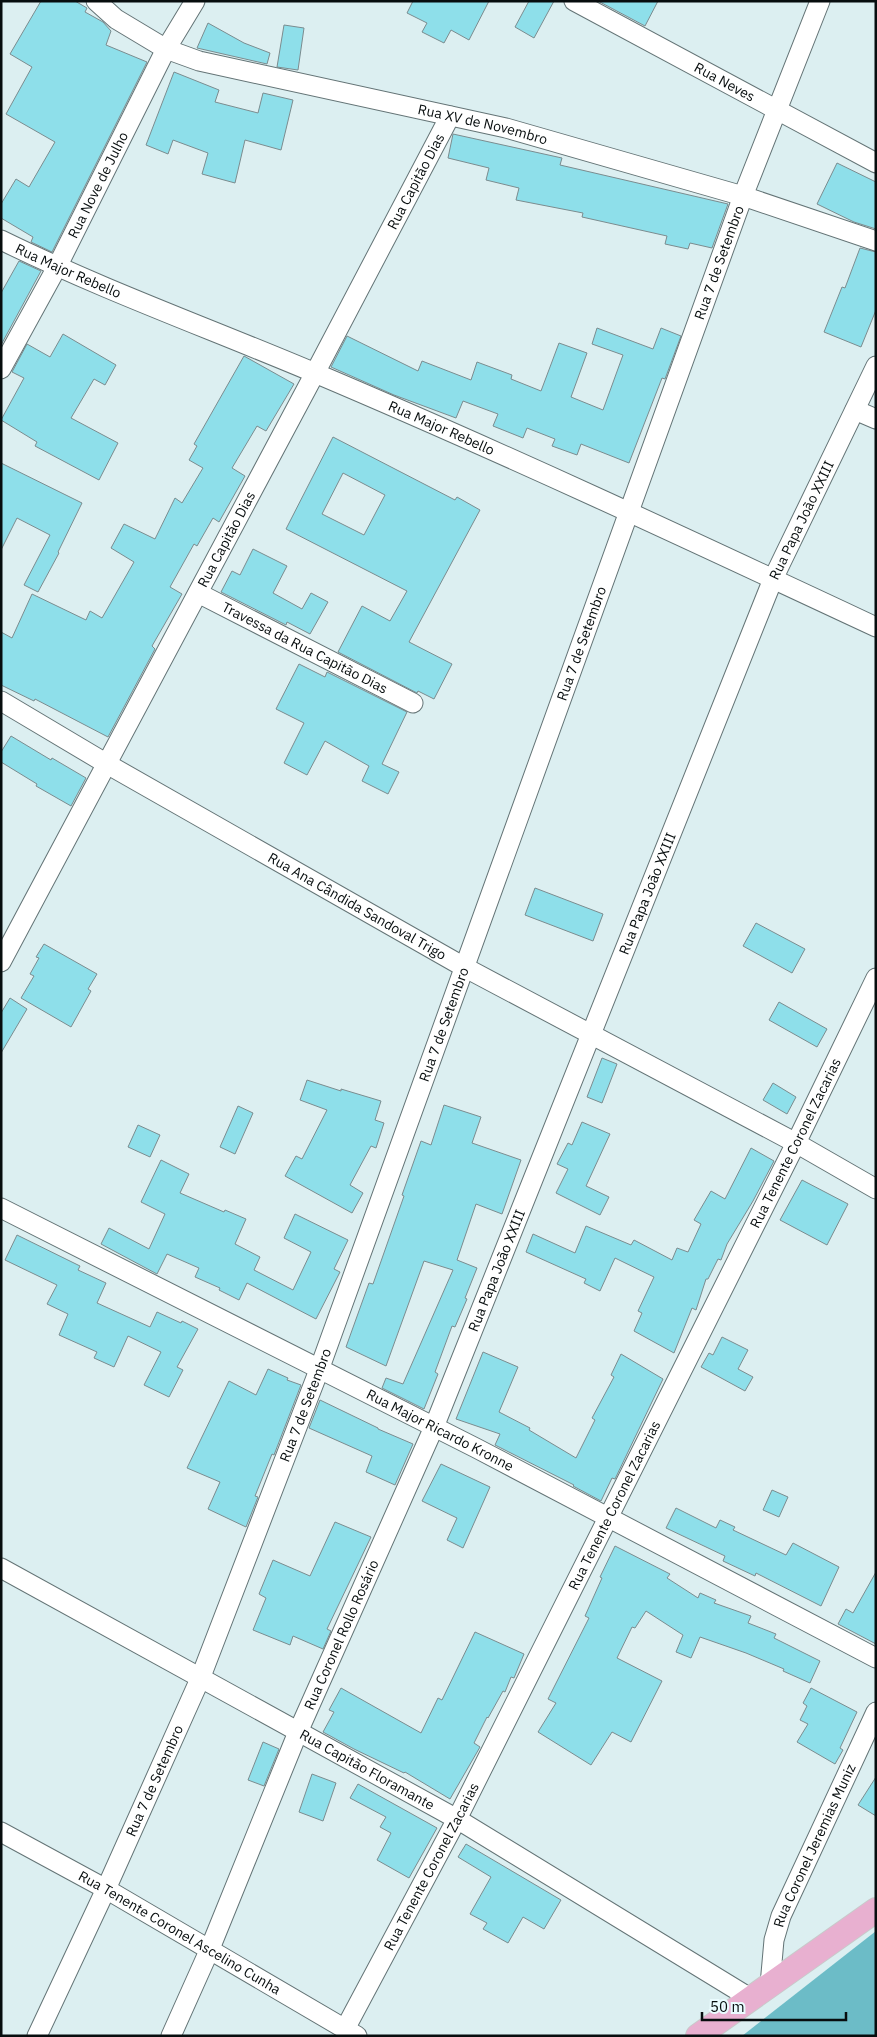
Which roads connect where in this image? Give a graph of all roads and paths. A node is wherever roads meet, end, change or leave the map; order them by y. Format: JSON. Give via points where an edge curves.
{"nodes":[{"id":1,"x":96,"y":1,"type":"edge"},
{"id":2,"x":195,"y":1,"type":"edge"},
{"id":3,"x":574,"y":1,"type":"edge"},
{"id":4,"x":820,"y":1,"type":"edge"},
{"id":5,"x":166,"y":49,"type":"junction"},
{"id":6,"x":778,"y":110,"type":"junction"},
{"id":7,"x":450,"y":116,"type":"junction"},
{"id":8,"x":876,"y":163,"type":"edge"},
{"id":9,"x":743,"y":196,"type":"junction"},
{"id":10,"x":1,"y":240,"type":"edge"},
{"id":11,"x":876,"y":241,"type":"edge"},
{"id":12,"x":56,"y":267,"type":"junction"},
{"id":13,"x":876,"y":366,"type":"edge"},
{"id":14,"x":1,"y":369,"type":"edge"},
{"id":15,"x":315,"y":373,"type":"junction"},
{"id":16,"x":855,"y":410,"type":"junction"},
{"id":17,"x":876,"y":420,"type":"edge"},
{"id":18,"x":630,"y":512,"type":"junction"},
{"id":19,"x":773,"y":579,"type":"junction"},
{"id":20,"x":198,"y":593,"type":"junction"},
{"id":21,"x":876,"y":627,"type":"edge"},
{"id":22,"x":1,"y":701,"type":"edge"},
{"id":23,"x":413,"y":703,"type":"dead end"},
{"id":24,"x":107,"y":764,"type":"junction"},
{"id":25,"x":1,"y":962,"type":"edge"},
{"id":26,"x":464,"y":967,"type":"junction"},
{"id":27,"x":876,"y":978,"type":"edge"},
{"id":28,"x":592,"y":1034,"type":"junction"},
{"id":29,"x":796,"y":1143,"type":"junction"},
{"id":30,"x":876,"y":1189,"type":"edge"},
{"id":31,"x":1,"y":1208,"type":"edge"},
{"id":32,"x":319,"y":1370,"type":"junction"},
{"id":33,"x":434,"y":1428,"type":"junction"},
{"id":34,"x":607,"y":1517,"type":"junction"},
{"id":35,"x":1,"y":1568,"type":"edge"},
{"id":36,"x":876,"y":1658,"type":"edge"},
{"id":37,"x":200,"y":1679,"type":"junction"},
{"id":38,"x":876,"y":1712,"type":"edge"},
{"id":39,"x":298,"y":1732,"type":"junction"},
{"id":40,"x":457,"y":1819,"type":"junction"},
{"id":41,"x":1,"y":1832,"type":"edge"},
{"id":42,"x":106,"y":1889,"type":"junction"},
{"id":43,"x":876,"y":1910,"type":"edge"},
{"id":44,"x":209,"y":1950,"type":"junction"},
{"id":45,"x":770,"y":1985,"type":"junction"},
{"id":46,"x":750,"y":1998,"type":"junction"},
{"id":47,"x":351,"y":2032,"type":"edge"},
{"id":48,"x":37,"y":2036,"type":"edge"},
{"id":49,"x":171,"y":2036,"type":"edge"},
{"id":50,"x":698,"y":2036,"type":"edge"}],
"edges":[{"from":1,"to":5,"type":"street","name":"Rua XV de Novembro","via":[[116,19]]},
{"from":2,"to":5,"type":"street","name":"Rua Nove de Julho"},
{"from":3,"to":6,"type":"street","name":"Rua Neves"},
{"from":4,"to":6,"type":"street","name":"Rua 7 de Setembro"},
{"from":5,"to":7,"type":"street","name":"Rua XV de Novembro","via":[[199,61]]},
{"from":5,"to":12,"type":"street","name":"Rua Nove de Julho"},
{"from":6,"to":8,"type":"street","name":"Rua Neves"},
{"from":6,"to":9,"type":"street","name":"Rua 7 de Setembro"},
{"from":7,"to":9,"type":"street","name":"Rua XV de Novembro","via":[[506,128]]},
{"from":7,"to":15,"type":"street","name":"Rua Capitão Dias"},
{"from":9,"to":11,"type":"street","name":"Rua XV de Novembro"},
{"from":9,"to":18,"type":"street","name":"Rua 7 de Setembro"},
{"from":10,"to":12,"type":"street","name":"Rua Major Rebello"},
{"from":12,"to":14,"type":"street","name":"Rua Nove de Julho"},
{"from":12,"to":15,"type":"street","name":"Rua Major Rebello"},
{"from":13,"to":16,"type":"street","name":"Rua Papa João XXIII"},
{"from":15,"to":18,"type":"street","name":"Rua Major Rebello"},
{"from":15,"to":20,"type":"street","name":"Rua Capitão Dias"},
{"from":16,"to":17,"type":"street"},
{"from":16,"to":19,"type":"street","name":"Rua Papa João XXIII"},
{"from":18,"to":19,"type":"street","name":"Rua Major Rebello"},
{"from":18,"to":26,"type":"street","name":"Rua 7 de Setembro"},
{"from":19,"to":21,"type":"street","name":"Rua Major Rebello"},
{"from":19,"to":28,"type":"street","name":"Rua Papa João XXIII"},
{"from":20,"to":23,"type":"street","name":"Travessa da Rua Capitão Dias"},
{"from":20,"to":24,"type":"street","name":"Rua Capitão Dias"},
{"from":22,"to":24,"type":"street","name":"Rua Ana Cândida Sandoval Trigo"},
{"from":24,"to":25,"type":"street","name":"Rua Capitão Dias"},
{"from":24,"to":26,"type":"street","name":"Rua Ana Cândida Sandoval Trigo"},
{"from":26,"to":28,"type":"street","name":"Rua Ana Cândida Sandoval Trigo"},
{"from":26,"to":32,"type":"street","name":"Rua 7 de Setembro"},
{"from":27,"to":29,"type":"street","name":"Rua Tenente Coronel Zacarias"},
{"from":28,"to":29,"type":"street","name":"Rua Ana Cândida Sandoval Trigo"},
{"from":28,"to":33,"type":"street","name":"Rua Papa João XXIII"},
{"from":29,"to":30,"type":"street","name":"Rua Ana Cândida Sandoval Trigo"},
{"from":29,"to":34,"type":"street","name":"Rua Tenente Coronel Zacarias"},
{"from":31,"to":32,"type":"street","name":"Rua Major Ricardo Kronne"},
{"from":32,"to":33,"type":"street","name":"Rua Major Ricardo Kronne"},
{"from":32,"to":37,"type":"street","name":"Rua 7 de Setembro"},
{"from":33,"to":34,"type":"street","name":"Rua Major Ricardo Kronne"},
{"from":33,"to":39,"type":"street","name":"Rua Coronel Rollo Rosário"},
{"from":34,"to":36,"type":"street","name":"Rua Major Ricardo Kronne"},
{"from":34,"to":40,"type":"street","name":"Rua Tenente Coronel Zacarias"},
{"from":35,"to":37,"type":"street","name":"Rua Capitão Floramante"},
{"from":37,"to":39,"type":"street","name":"Rua Capitão Floramante"},
{"from":37,"to":42,"type":"street","name":"Rua 7 de Setembro"},
{"from":38,"to":45,"type":"street","name":"Rua Coronel Jeremias Muniz","via":[[781,1916],[774,1940]]},
{"from":39,"to":40,"type":"street","name":"Rua Capitão Floramante"},
{"from":39,"to":44,"type":"street","name":"Rua Coronel Rollo Rosário"},
{"from":40,"to":46,"type":"street","name":"Rua Capitão Floramante"},
{"from":40,"to":47,"type":"street","name":"Rua Tenente Coronel Zacarias"},
{"from":41,"to":42,"type":"street","name":"Rua Tenente Coronel Ascelino Cunha"},
{"from":42,"to":44,"type":"street","name":"Rua Tenente Coronel Ascelino Cunha"},
{"from":42,"to":48,"type":"street","name":"Rua 7 de Setembro"},
{"from":43,"to":45,"type":"main road"},
{"from":44,"to":47,"type":"street","name":"Rua Tenente Coronel Ascelino Cunha"},
{"from":44,"to":49,"type":"street","name":"Rua Coronel Rollo Rosário"},
{"from":45,"to":46,"type":"main road"},
{"from":46,"to":50,"type":"main road"}]}
